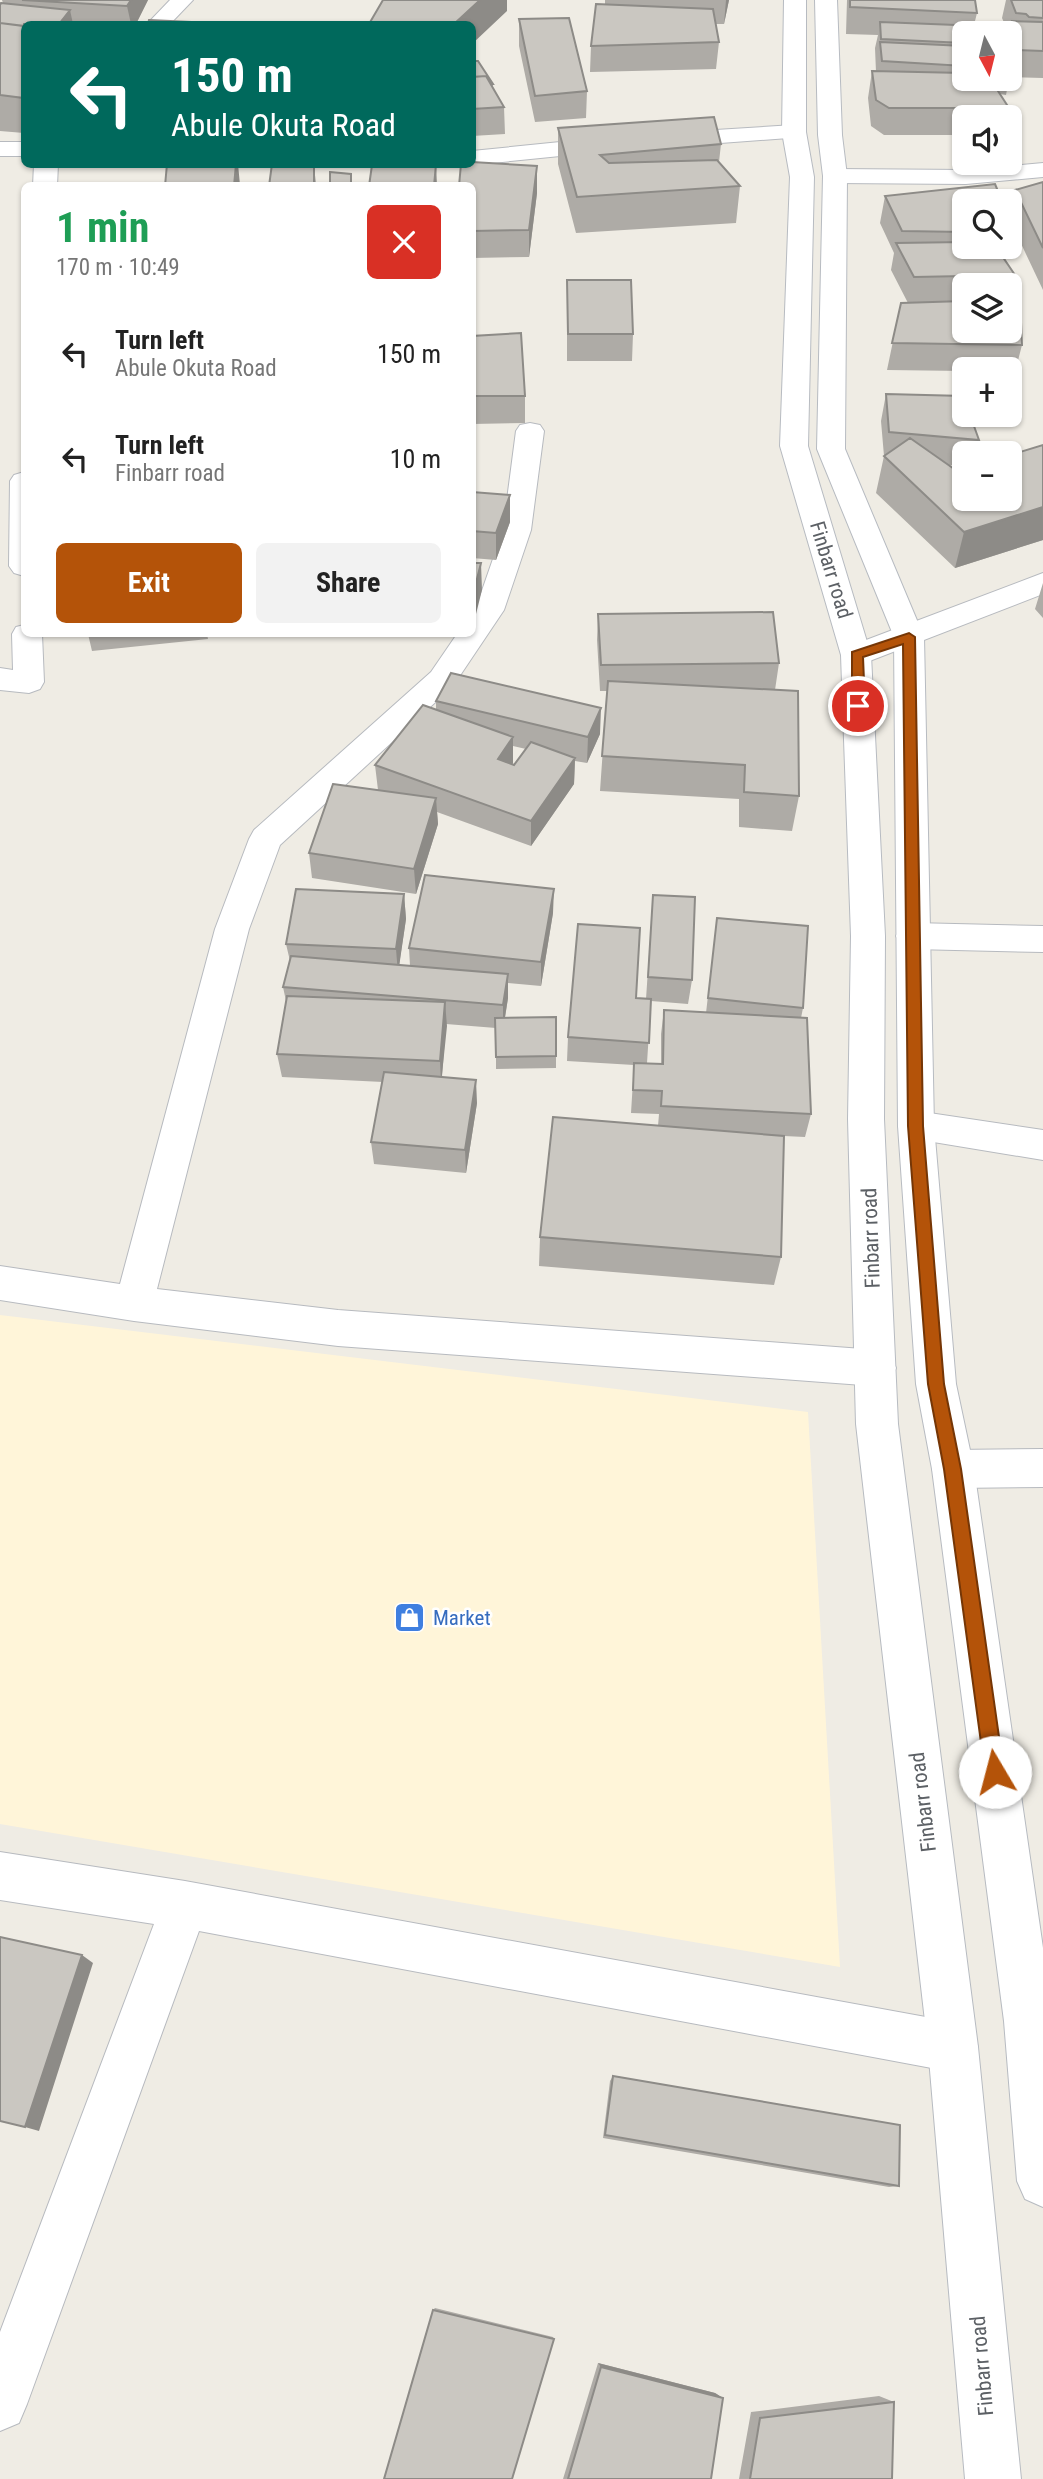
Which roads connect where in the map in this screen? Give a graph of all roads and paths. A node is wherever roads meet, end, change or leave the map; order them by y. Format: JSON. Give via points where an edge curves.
{"nodes":[{"id":1,"x":182,"y":0,"type":"edge"},
{"id":2,"x":794,"y":0,"type":"edge"},
{"id":3,"x":826,"y":0,"type":"edge"},
{"id":4,"x":161,"y":21,"type":"edge"},
{"id":5,"x":794,"y":132,"type":"junction"},
{"id":6,"x":0,"y":149,"type":"edge"},
{"id":7,"x":21,"y":149,"type":"edge"},
{"id":8,"x":476,"y":158,"type":"edge"},
{"id":9,"x":1043,"y":170,"type":"edge"},
{"id":10,"x":835,"y":176,"type":"junction"},
{"id":11,"x":530,"y":431,"type":"dead end"},
{"id":12,"x":1043,"y":583,"type":"edge"},
{"id":13,"x":476,"y":628,"type":"edge"},
{"id":14,"x":27,"y":637,"type":"edge"},
{"id":15,"x":470,"y":637,"type":"edge"},
{"id":16,"x":909,"y":637,"type":"junction"},
{"id":17,"x":856,"y":655,"type":"junction"},
{"id":18,"x":0,"y":679,"type":"edge"},
{"id":19,"x":913,"y":936,"type":"junction"},
{"id":20,"x":1043,"y":939,"type":"edge"},
{"id":21,"x":916,"y":1126,"type":"junction"},
{"id":22,"x":1043,"y":1144,"type":"edge"},
{"id":23,"x":0,"y":1283,"type":"edge"},
{"id":24,"x":134,"y":1304,"type":"junction"},
{"id":25,"x":876,"y":1368,"type":"junction"},
{"id":26,"x":1043,"y":1468,"type":"edge"},
{"id":27,"x":953,"y":1469,"type":"junction"},
{"id":28,"x":0,"y":1876,"type":"edge"},
{"id":29,"x":185,"y":1905,"type":"junction"},
{"id":30,"x":953,"y":2048,"type":"junction"},
{"id":31,"x":1043,"y":2181,"type":"edge"},
{"id":32,"x":0,"y":2404,"type":"edge"},
{"id":33,"x":993,"y":2479,"type":"edge"}],
"edges":[{"from":1,"to":4,"type":"main road"},
{"from":2,"to":5,"type":"main road","name":"Finbarr road"},
{"from":3,"to":10,"type":"main road","name":"Finbarr road"},
{"from":5,"to":8,"type":"main road"},
{"from":5,"to":17,"type":"main road","name":"Finbarr road","via":[[802,177],[793,446]]},
{"from":6,"to":7,"type":"main road"},
{"from":9,"to":10,"type":"main road","via":[[966,177]]},
{"from":10,"to":16,"type":"main road","name":"Finbarr road","via":[[831,449]]},
{"from":11,"to":13,"type":"main road","via":[[517,530],[493,603]]},
{"from":12,"to":16,"type":"main road"},
{"from":14,"to":18,"type":"main road","via":[[29,682]]},
{"from":15,"to":24,"type":"main road","via":[[442,679],[266,839],[232,929]]},
{"from":16,"to":17,"type":"main road"},
{"from":16,"to":19,"type":"main road","name":"Finbarr road"},
{"from":17,"to":25,"type":"main road","name":"Finbarr road","via":[[868,936],[866,1119]]},
{"from":19,"to":20,"type":"main road"},
{"from":19,"to":21,"type":"main road","name":"Finbarr road"},
{"from":21,"to":22,"type":"main road"},
{"from":21,"to":27,"type":"main road","name":"Finbarr road","via":[[936,1384]]},
{"from":23,"to":24,"type":"main road"},
{"from":24,"to":25,"type":"main road","via":[[338,1328]]},
{"from":25,"to":30,"type":"main road","name":"Finbarr road","via":[[877,1424]]},
{"from":26,"to":27,"type":"main road"},
{"from":27,"to":31,"type":"main road","name":"Finbarr road","via":[[1029,2021]]},
{"from":28,"to":29,"type":"main road"},
{"from":29,"to":30,"type":"main road"},
{"from":29,"to":32,"type":"main road"},
{"from":30,"to":33,"type":"main road","name":"Finbarr road"}]}
